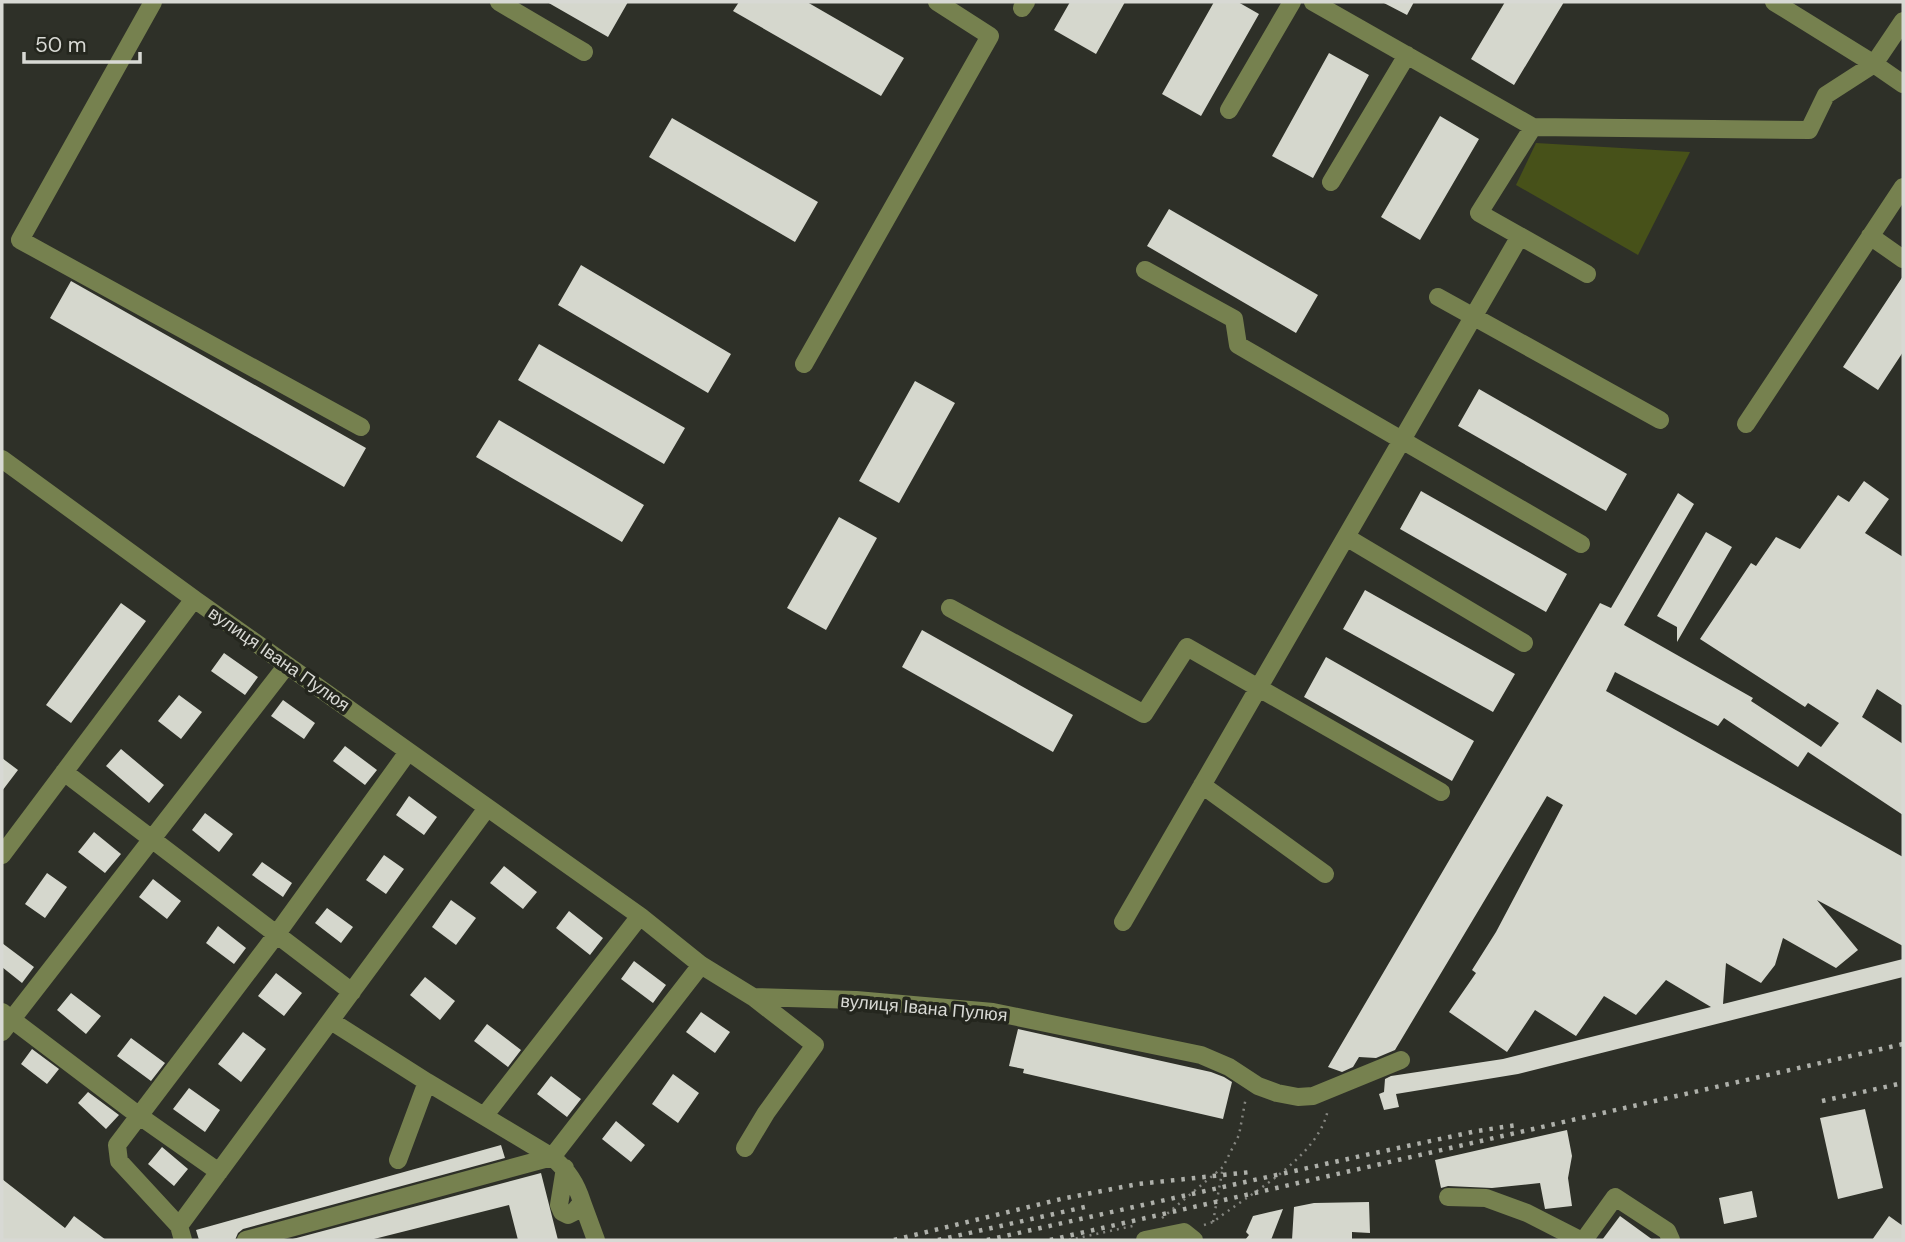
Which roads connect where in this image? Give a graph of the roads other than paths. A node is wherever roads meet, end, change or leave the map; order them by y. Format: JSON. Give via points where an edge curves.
{"nodes":[{"id":1,"x":153,"y":2,"type":"edge"},
{"id":2,"x":499,"y":2,"type":"edge"},
{"id":3,"x":937,"y":2,"type":"edge"},
{"id":4,"x":1292,"y":2,"type":"edge"},
{"id":5,"x":1313,"y":2,"type":"edge"},
{"id":6,"x":1773,"y":2,"type":"edge"},
{"id":7,"x":1903,"y":21,"type":"edge"},
{"id":8,"x":584,"y":52,"type":"dead end"},
{"id":9,"x":1407,"y":55,"type":"junction"},
{"id":10,"x":1874,"y":64,"type":"junction"},
{"id":11,"x":1903,"y":84,"type":"edge"},
{"id":12,"x":1229,"y":110,"type":"dead end"},
{"id":13,"x":1533,"y":127,"type":"junction"},
{"id":14,"x":1331,"y":182,"type":"dead end"},
{"id":15,"x":1903,"y":187,"type":"edge"},
{"id":16,"x":1520,"y":236,"type":"junction"},
{"id":17,"x":1870,"y":236,"type":"junction"},
{"id":18,"x":1903,"y":259,"type":"edge"},
{"id":19,"x":1145,"y":270,"type":"dead end"},
{"id":20,"x":1587,"y":274,"type":"dead end"},
{"id":21,"x":1438,"y":297,"type":"dead end"},
{"id":22,"x":1475,"y":316,"type":"junction"},
{"id":23,"x":804,"y":364,"type":"dead end"},
{"id":24,"x":1660,"y":420,"type":"dead end"},
{"id":25,"x":1746,"y":424,"type":"dead end"},
{"id":26,"x":361,"y":427,"type":"dead end"},
{"id":27,"x":1404,"y":440,"type":"junction"},
{"id":28,"x":2,"y":459,"type":"edge"},
{"id":29,"x":1346,"y":537,"type":"junction"},
{"id":30,"x":1581,"y":544,"type":"dead end"},
{"id":31,"x":194,"y":599,"type":"junction"},
{"id":32,"x":950,"y":608,"type":"dead end"},
{"id":33,"x":1524,"y":643,"type":"dead end"},
{"id":34,"x":287,"y":665,"type":"junction"},
{"id":35,"x":1259,"y":687,"type":"junction"},
{"id":36,"x":408,"y":752,"type":"junction"},
{"id":37,"x":64,"y":772,"type":"junction"},
{"id":38,"x":1202,"y":785,"type":"junction"},
{"id":39,"x":1441,"y":792,"type":"dead end"},
{"id":40,"x":487,"y":808,"type":"junction"},
{"id":41,"x":152,"y":841,"type":"junction"},
{"id":42,"x":2,"y":855,"type":"edge"},
{"id":43,"x":1325,"y":874,"type":"dead end"},
{"id":44,"x":640,"y":916,"type":"junction"},
{"id":45,"x":1123,"y":922,"type":"dead end"},
{"id":46,"x":276,"y":935,"type":"junction"},
{"id":47,"x":701,"y":965,"type":"junction"},
{"id":48,"x":352,"y":992,"type":"junction"},
{"id":49,"x":753,"y":998,"type":"junction"},
{"id":50,"x":5,"y":1021,"type":"edge"},
{"id":51,"x":331,"y":1021,"type":"junction"},
{"id":52,"x":1401,"y":1060,"type":"dead end"},
{"id":53,"x":427,"y":1082,"type":"junction"},
{"id":54,"x":138,"y":1115,"type":"junction"},
{"id":55,"x":485,"y":1115,"type":"junction"},
{"id":56,"x":745,"y":1148,"type":"dead end"},
{"id":57,"x":398,"y":1160,"type":"dead end"},
{"id":58,"x":559,"y":1163,"type":"junction"},
{"id":59,"x":219,"y":1172,"type":"junction"},
{"id":60,"x":1448,"y":1197,"type":"dead end"},
{"id":61,"x":1147,"y":1231,"type":"edge"},
{"id":62,"x":181,"y":1233,"type":"edge"},
{"id":63,"x":1189,"y":1236,"type":"edge"},
{"id":64,"x":246,"y":1240,"type":"edge"},
{"id":65,"x":596,"y":1240,"type":"edge"},
{"id":66,"x":1582,"y":1240,"type":"edge"},
{"id":67,"x":1671,"y":1240,"type":"edge"}],
"edges":[{"from":1,"to":26,"type":"street","via":[[20,240]]},
{"from":2,"to":8,"type":"street"},
{"from":3,"to":23,"type":"street","via":[[990,36]]},
{"from":4,"to":12,"type":"street"},
{"from":5,"to":9,"type":"street"},
{"from":6,"to":10,"type":"street"},
{"from":7,"to":10,"type":"street"},
{"from":9,"to":13,"type":"street"},
{"from":9,"to":14,"type":"street"},
{"from":10,"to":11,"type":"street"},
{"from":10,"to":13,"type":"street","via":[[1826,95],[1809,130]]},
{"from":13,"to":16,"type":"street","via":[[1479,213]]},
{"from":15,"to":17,"type":"street"},
{"from":16,"to":20,"type":"street"},
{"from":16,"to":22,"type":"street"},
{"from":17,"to":18,"type":"street"},
{"from":17,"to":25,"type":"street"},
{"from":19,"to":27,"type":"street","via":[[1234,319],[1238,345]]},
{"from":21,"to":22,"type":"street"},
{"from":22,"to":24,"type":"street"},
{"from":22,"to":27,"type":"street"},
{"from":27,"to":29,"type":"street"},
{"from":27,"to":30,"type":"street"},
{"from":28,"to":31,"type":"street"},
{"from":29,"to":33,"type":"street"},
{"from":29,"to":35,"type":"street"},
{"from":31,"to":34,"type":"street","name":"вулиця Івана Пулюя"},
{"from":31,"to":37,"type":"street","name":"вулиця Івана Пулюя"},
{"from":32,"to":35,"type":"street","via":[[1144,714],[1187,647]]},
{"from":34,"to":36,"type":"street","name":"вулиця Івана Пулюя"},
{"from":34,"to":41,"type":"street"},
{"from":35,"to":38,"type":"street"},
{"from":35,"to":39,"type":"street"},
{"from":36,"to":40,"type":"street","name":"вулиця Івана Пулюя"},
{"from":36,"to":46,"type":"street"},
{"from":37,"to":41,"type":"street"},
{"from":37,"to":42,"type":"street","name":"вулиця Івана Пулюя"},
{"from":38,"to":43,"type":"street"},
{"from":38,"to":45,"type":"street"},
{"from":40,"to":44,"type":"street","name":"вулиця Івана Пулюя"},
{"from":40,"to":48,"type":"street"},
{"from":41,"to":46,"type":"street"},
{"from":41,"to":50,"type":"street"},
{"from":44,"to":47,"type":"street","name":"вулиця Івана Пулюя"},
{"from":44,"to":55,"type":"street"},
{"from":46,"to":48,"type":"street"},
{"from":46,"to":54,"type":"street"},
{"from":47,"to":49,"type":"street","name":"вулиця Івана Пулюя"},
{"from":47,"to":58,"type":"street"},
{"from":48,"to":51,"type":"street"},
{"from":49,"to":52,"type":"street","name":"вулиця Івана Пулюя","via":[[856,1000],[993,1013],[1201,1055],[1258,1086],[1297,1097],[1314,1096]]},
{"from":49,"to":56,"type":"street","via":[[815,1045]]},
{"from":50,"to":54,"type":"street"},
{"from":51,"to":53,"type":"street"},
{"from":51,"to":59,"type":"street"},
{"from":53,"to":55,"type":"street"},
{"from":53,"to":57,"type":"street"},
{"from":54,"to":59,"type":"street"},
{"from":54,"to":62,"type":"street","via":[[117,1145],[119,1161]]},
{"from":55,"to":58,"type":"street"},
{"from":58,"to":64,"type":"street"},
{"from":58,"to":65,"type":"street","via":[[576,1183]]},
{"from":59,"to":62,"type":"street"},
{"from":60,"to":66,"type":"street","via":[[1486,1199]]},
{"from":61,"to":63,"type":"street"},
{"from":66,"to":67,"type":"street","via":[[1615,1197],[1667,1231]]}]}
